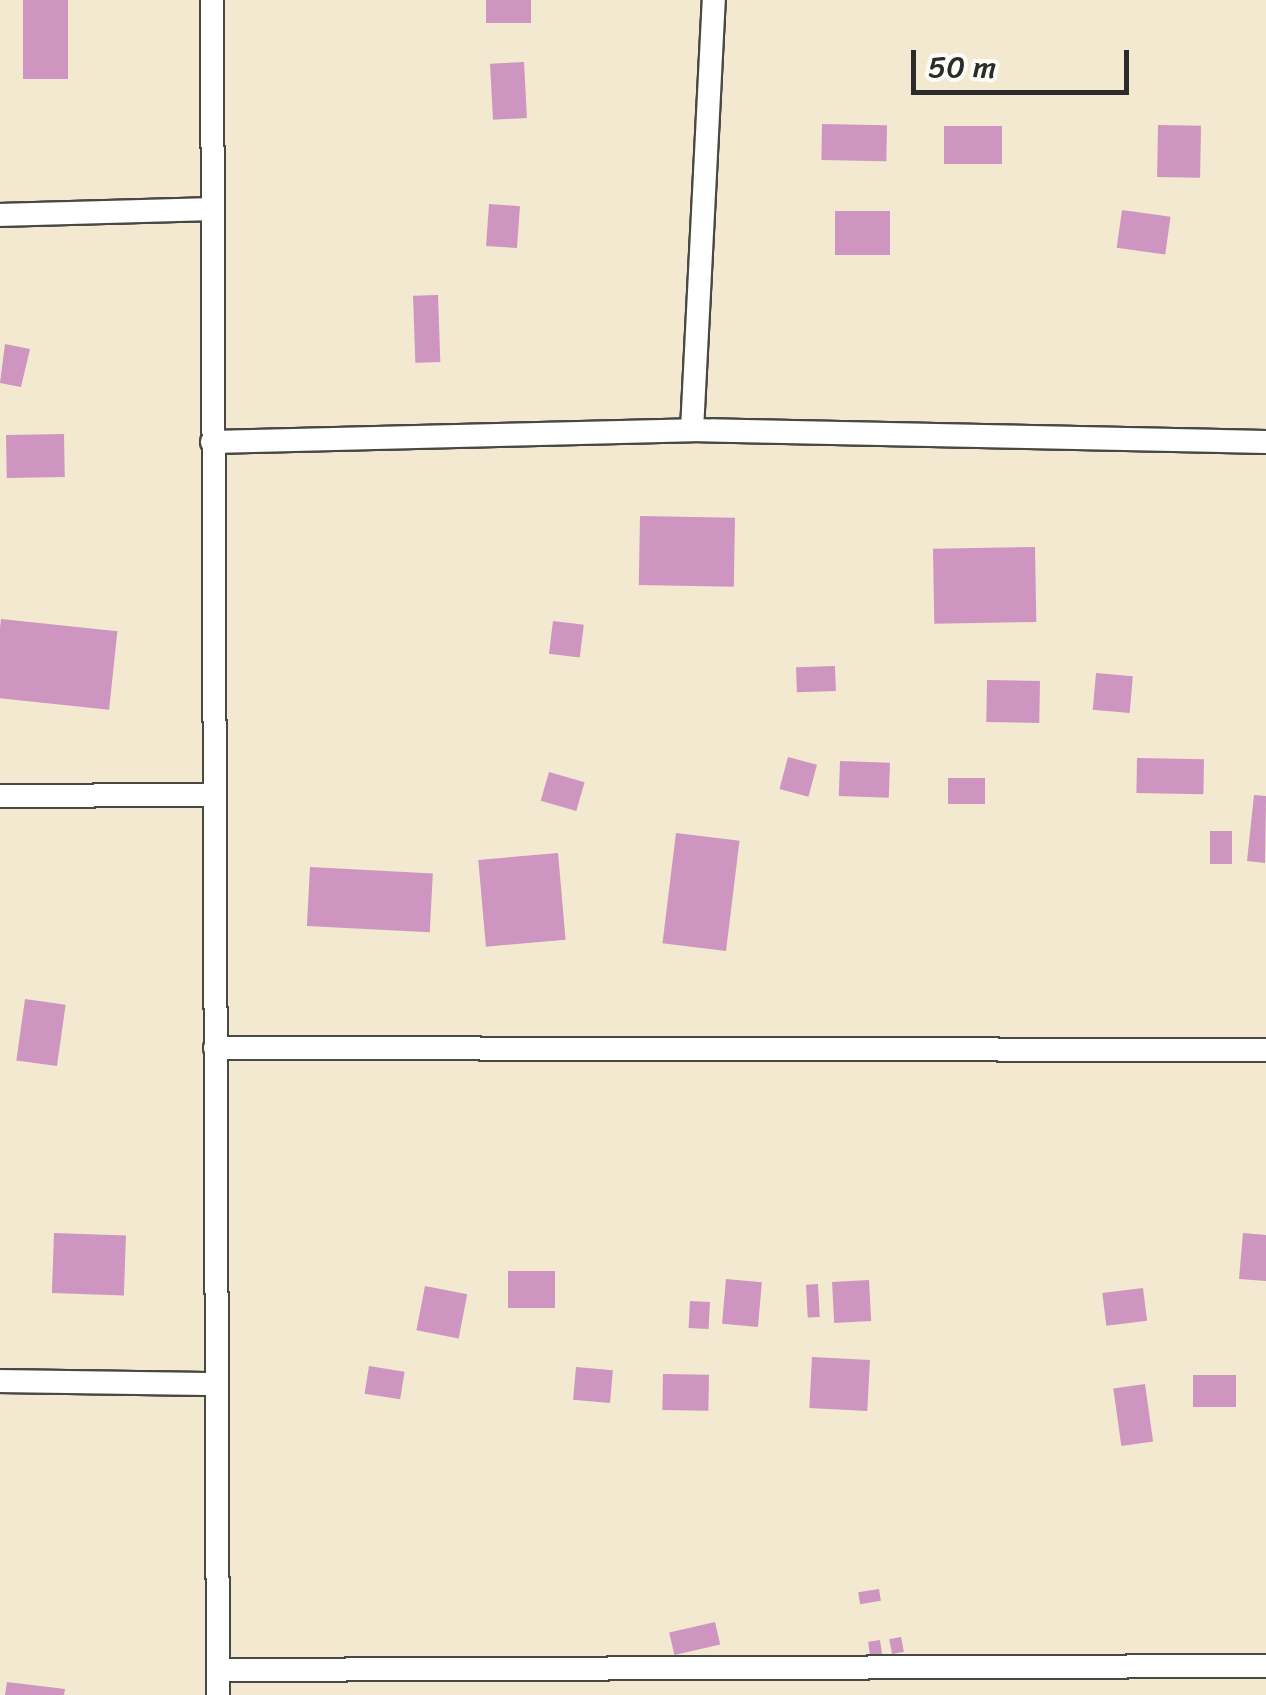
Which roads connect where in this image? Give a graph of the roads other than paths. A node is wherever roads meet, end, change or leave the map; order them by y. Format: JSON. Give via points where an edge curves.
{"nodes":[{"id":1,"x":212,"y":0,"type":"edge"},
{"id":2,"x":714,"y":0,"type":"edge"},
{"id":3,"x":212,"y":209,"type":"junction"},
{"id":4,"x":0,"y":215,"type":"edge"},
{"id":5,"x":692,"y":430,"type":"junction"},
{"id":6,"x":212,"y":442,"type":"junction"},
{"id":7,"x":1266,"y":442,"type":"edge"},
{"id":8,"x":210,"y":795,"type":"junction"},
{"id":9,"x":0,"y":796,"type":"edge"},
{"id":10,"x":215,"y":1048,"type":"junction"},
{"id":11,"x":1266,"y":1050,"type":"edge"},
{"id":12,"x":0,"y":1381,"type":"edge"},
{"id":13,"x":213,"y":1384,"type":"junction"},
{"id":14,"x":1266,"y":1666,"type":"edge"},
{"id":15,"x":218,"y":1670,"type":"junction"},
{"id":16,"x":218,"y":1695,"type":"edge"}],
"edges":[{"from":1,"to":3,"type":"street"},
{"from":2,"to":5,"type":"street"},
{"from":3,"to":4,"type":"street"},
{"from":3,"to":6,"type":"street"},
{"from":5,"to":6,"type":"street"},
{"from":5,"to":7,"type":"street"},
{"from":6,"to":8,"type":"street"},
{"from":8,"to":9,"type":"street"},
{"from":8,"to":10,"type":"street"},
{"from":10,"to":11,"type":"street"},
{"from":10,"to":13,"type":"street"},
{"from":12,"to":13,"type":"street"},
{"from":13,"to":15,"type":"street"},
{"from":14,"to":15,"type":"street"},
{"from":15,"to":16,"type":"street"}]}
